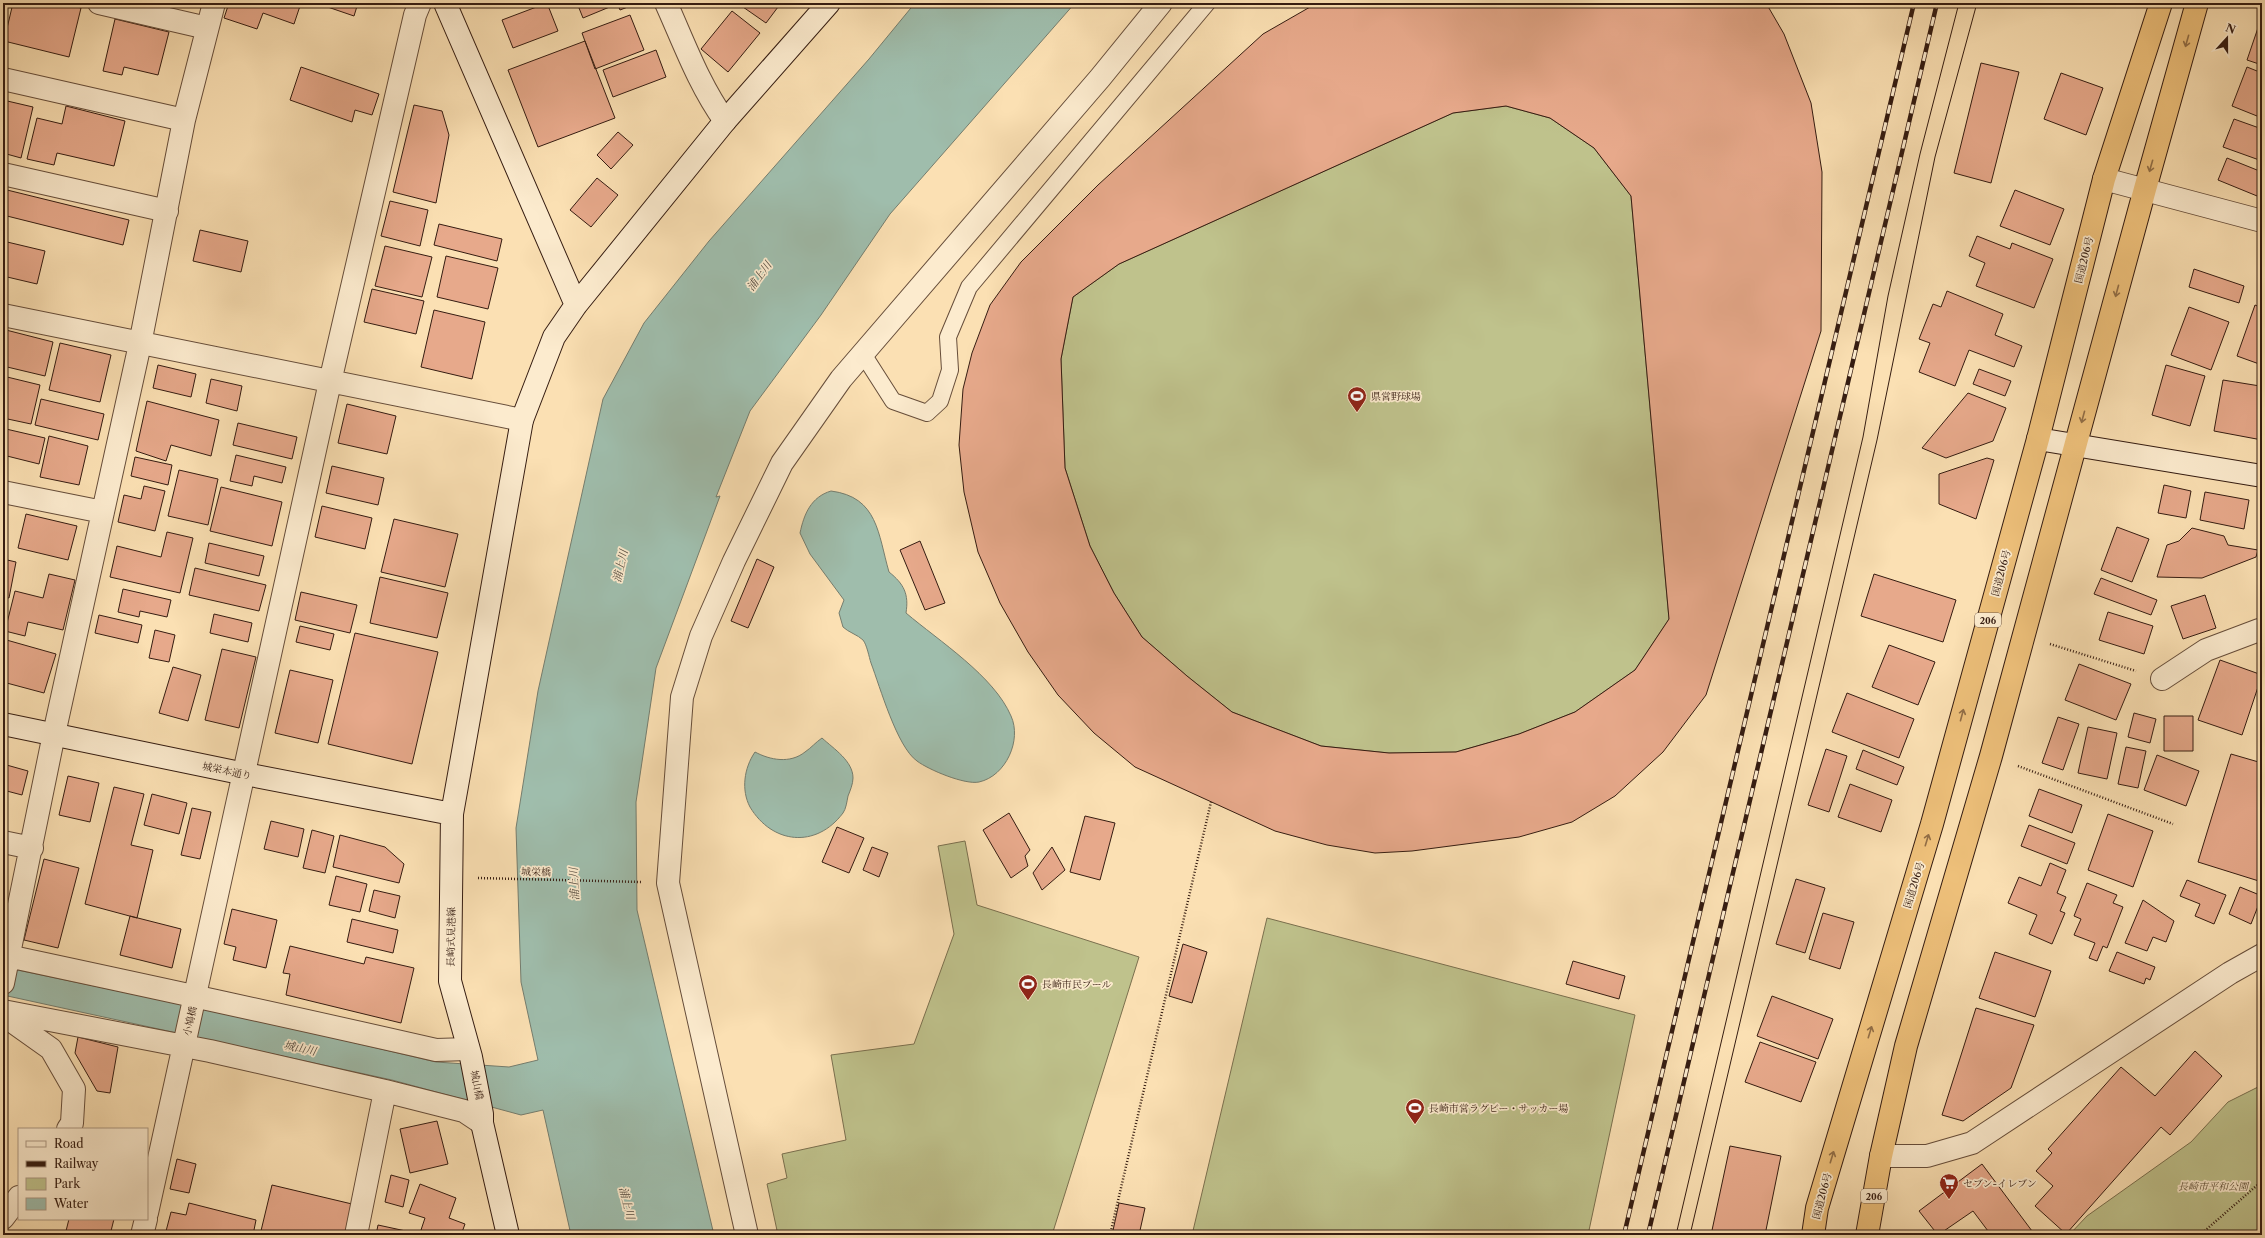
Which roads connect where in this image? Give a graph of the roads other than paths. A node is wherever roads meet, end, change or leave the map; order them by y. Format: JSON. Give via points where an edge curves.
{"nodes":[{"id":1,"x":99,"y":3,"type":"edge"},
{"id":2,"x":214,"y":3,"type":"edge"},
{"id":3,"x":420,"y":3,"type":"edge"},
{"id":4,"x":445,"y":3,"type":"edge"},
{"id":5,"x":666,"y":3,"type":"edge"},
{"id":6,"x":829,"y":3,"type":"edge"},
{"id":7,"x":1161,"y":3,"type":"edge"},
{"id":8,"x":1208,"y":3,"type":"edge"},
{"id":9,"x":2161,"y":3,"type":"edge"},
{"id":10,"x":2197,"y":3,"type":"edge"},
{"id":11,"x":207,"y":28,"type":"junction"},
{"id":12,"x":3,"y":79,"type":"edge"},
{"id":13,"x":184,"y":120,"type":"junction"},
{"id":14,"x":725,"y":121,"type":"junction"},
{"id":15,"x":3,"y":174,"type":"edge"},
{"id":16,"x":2104,"y":179,"type":"junction"},
{"id":17,"x":2145,"y":189,"type":"junction"},
{"id":18,"x":167,"y":211,"type":"junction"},
{"id":19,"x":2262,"y":221,"type":"edge"},
{"id":20,"x":576,"y":305,"type":"junction"},
{"id":21,"x":3,"y":315,"type":"edge"},
{"id":22,"x":140,"y":344,"type":"junction"},
{"id":23,"x":863,"y":354,"type":"junction"},
{"id":24,"x":330,"y":382,"type":"junction"},
{"id":25,"x":522,"y":420,"type":"junction"},
{"id":26,"x":2038,"y":439,"type":"junction"},
{"id":27,"x":2075,"y":446,"type":"junction"},
{"id":28,"x":2262,"y":476,"type":"edge"},
{"id":29,"x":3,"y":492,"type":"edge"},
{"id":30,"x":103,"y":512,"type":"junction"},
{"id":31,"x":2262,"y":631,"type":"edge"},
{"id":32,"x":2162,"y":679,"type":"road end"},
{"id":33,"x":3,"y":724,"type":"edge"},
{"id":34,"x":54,"y":734,"type":"junction"},
{"id":35,"x":244,"y":774,"type":"junction"},
{"id":36,"x":452,"y":814,"type":"junction"},
{"id":37,"x":3,"y":842,"type":"edge"},
{"id":38,"x":32,"y":848,"type":"junction"},
{"id":39,"x":6,"y":955,"type":"edge"},
{"id":40,"x":2262,"y":955,"type":"edge"},
{"id":41,"x":3,"y":983,"type":"edge"},
{"id":42,"x":196,"y":996,"type":"junction"},
{"id":43,"x":3,"y":1011,"type":"edge"},
{"id":44,"x":3,"y":1014,"type":"edge"},
{"id":45,"x":184,"y":1047,"type":"junction"},
{"id":46,"x":469,"y":1053,"type":"junction"},
{"id":47,"x":385,"y":1091,"type":"junction"},
{"id":48,"x":482,"y":1119,"type":"junction"},
{"id":49,"x":69,"y":1128,"type":"edge"},
{"id":50,"x":1881,"y":1156,"type":"junction"},
{"id":51,"x":18,"y":1198,"type":"edge"},
{"id":52,"x":148,"y":1209,"type":"edge"},
{"id":53,"x":3,"y":1218,"type":"edge"},
{"id":54,"x":146,"y":1220,"type":"edge"},
{"id":55,"x":142,"y":1235,"type":"edge"},
{"id":56,"x":356,"y":1235,"type":"edge"},
{"id":57,"x":508,"y":1235,"type":"edge"},
{"id":58,"x":747,"y":1235,"type":"edge"},
{"id":59,"x":1813,"y":1235,"type":"edge"},
{"id":60,"x":1866,"y":1235,"type":"edge"}],
"edges":[{"from":1,"to":11,"type":"street"},
{"from":2,"to":11,"type":"street"},
{"from":3,"to":24,"type":"street","name":"小鳩橋","via":[[415,14]]},
{"from":4,"to":20,"type":"street"},
{"from":5,"to":14,"type":"street","via":[[702,84]]},
{"from":6,"to":14,"type":"street","name":"長崎式見港線"},
{"from":7,"to":23,"type":"street","via":[[1100,78]]},
{"from":8,"to":23,"type":"lane","via":[[969,288],[948,337],[950,370],[940,401],[927,414],[893,401]]},
{"from":9,"to":16,"type":"highway","name":"国道206号","number":"206"},
{"from":10,"to":17,"type":"highway","number":"206","one_way":true},
{"from":11,"to":13,"type":"street"},
{"from":12,"to":13,"type":"street"},
{"from":13,"to":18,"type":"street"},
{"from":14,"to":20,"type":"street","name":"長崎式見港線"},
{"from":15,"to":18,"type":"street"},
{"from":16,"to":17,"type":"street"},
{"from":16,"to":26,"type":"highway","name":"国道206号","number":"206"},
{"from":17,"to":19,"type":"street"},
{"from":17,"to":27,"type":"highway","number":"206","one_way":true},
{"from":18,"to":22,"type":"street"},
{"from":20,"to":25,"type":"street","name":"長崎式見港線","via":[[554,337]]},
{"from":21,"to":22,"type":"street"},
{"from":22,"to":24,"type":"street"},
{"from":22,"to":30,"type":"street"},
{"from":23,"to":58,"type":"street","via":[[782,462],[701,636],[682,697],[668,883]]},
{"from":24,"to":25,"type":"street"},
{"from":24,"to":35,"type":"street","name":"小鳩橋"},
{"from":25,"to":36,"type":"street","name":"長崎式見港線"},
{"from":26,"to":27,"type":"street"},
{"from":59,"to":26,"type":"highway","name":"国道206号","number":"206","one_way":true,"via":[[1817,1208],[1932,824]]},
{"from":27,"to":28,"type":"street"},
{"from":27,"to":50,"type":"highway","number":"206","via":[[1991,756],[1906,1046]]},
{"from":29,"to":30,"type":"street"},
{"from":30,"to":34,"type":"street"},
{"from":31,"to":32,"type":"street","via":[[2206,650]]},
{"from":33,"to":34,"type":"street","name":"城栄本通り"},
{"from":34,"to":35,"type":"street","name":"城栄本通り"},
{"from":34,"to":38,"type":"street"},
{"from":35,"to":36,"type":"street","name":"城栄本通り"},
{"from":35,"to":42,"type":"street","name":"小鳩橋"},
{"from":36,"to":46,"type":"street","name":"長崎式見港線","via":[[450,981]]},
{"from":37,"to":38,"type":"street"},
{"from":38,"to":39,"type":"street"},
{"from":39,"to":41,"type":"street"},
{"from":39,"to":42,"type":"street"},
{"from":40,"to":50,"type":"street","via":[[2230,973],[1972,1143],[1927,1156]]},
{"from":42,"to":45,"type":"street","name":"小鳩橋"},
{"from":42,"to":46,"type":"street","via":[[436,1050]]},
{"from":43,"to":45,"type":"street"},
{"from":44,"to":49,"type":"street","via":[[51,1049],[74,1089],[72,1123]]},
{"from":45,"to":47,"type":"street"},
{"from":45,"to":52,"type":"street","name":"小鳩橋"},
{"from":46,"to":48,"type":"street","name":"城山橋"},
{"from":47,"to":48,"type":"street","via":[[464,1111]]},
{"from":47,"to":56,"type":"street"},
{"from":48,"to":57,"type":"street"},
{"from":50,"to":60,"type":"highway","number":"206"},
{"from":51,"to":53,"type":"street"},
{"from":54,"to":55,"type":"street"}]}
